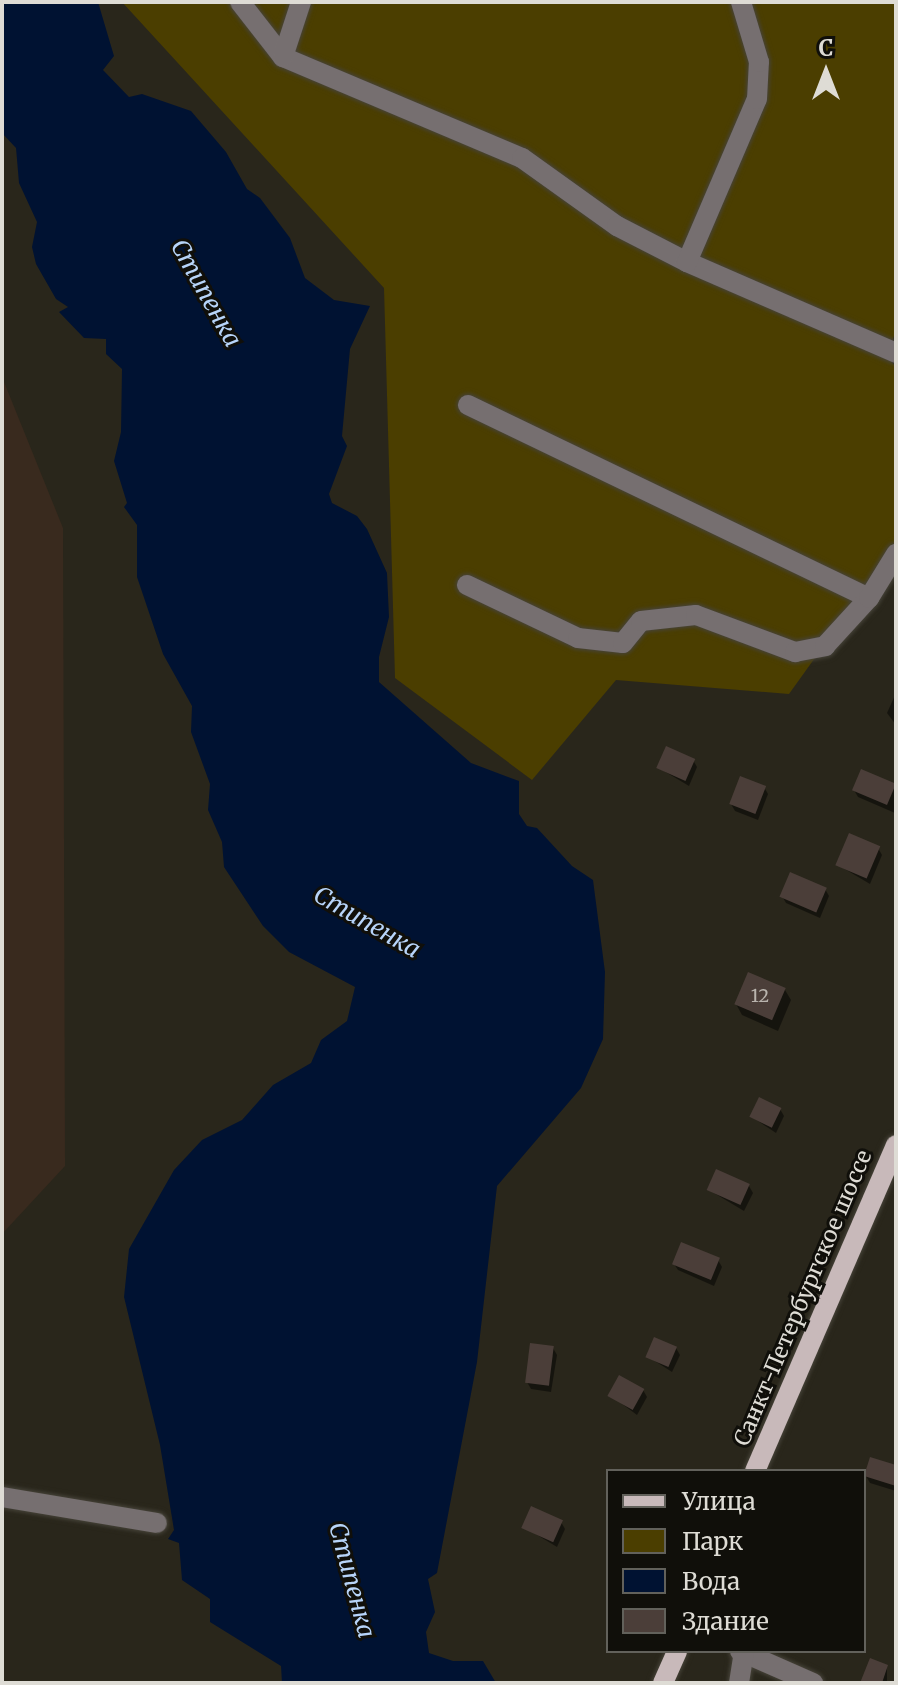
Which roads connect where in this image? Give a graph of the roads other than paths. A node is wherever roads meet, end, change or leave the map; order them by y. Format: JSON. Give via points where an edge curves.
{"nodes":[{"id":1,"x":240,"y":2,"type":"edge"},
{"id":2,"x":301,"y":2,"type":"edge"},
{"id":3,"x":741,"y":2,"type":"edge"},
{"id":4,"x":283,"y":57,"type":"junction"},
{"id":5,"x":687,"y":262,"type":"junction"},
{"id":6,"x":895,"y":349,"type":"edge"},
{"id":7,"x":468,"y":405,"type":"dead end"},
{"id":8,"x":896,"y":554,"type":"edge"},
{"id":9,"x":467,"y":585,"type":"dead end"},
{"id":10,"x":869,"y":598,"type":"junction"},
{"id":11,"x":896,"y":1145,"type":"edge"},
{"id":12,"x":756,"y":1469,"type":"edge"},
{"id":13,"x":2,"y":1497,"type":"edge"},
{"id":14,"x":157,"y":1523,"type":"dead end"},
{"id":15,"x":676,"y":1653,"type":"edge"},
{"id":16,"x":742,"y":1653,"type":"edge"},
{"id":17,"x":744,"y":1653,"type":"edge"},
{"id":18,"x":663,"y":1683,"type":"edge"},
{"id":19,"x":739,"y":1683,"type":"edge"},
{"id":20,"x":813,"y":1683,"type":"edge"}],
"edges":[{"from":1,"to":4,"type":"street"},
{"from":2,"to":4,"type":"street"},
{"from":3,"to":5,"type":"street","via":[[759,62],[757,99]]},
{"from":4,"to":5,"type":"street","via":[[522,158],[617,226]]},
{"from":5,"to":6,"type":"street"},
{"from":7,"to":10,"type":"street"},
{"from":8,"to":10,"type":"street"},
{"from":9,"to":10,"type":"street","via":[[578,638],[623,643],[641,621],[696,615],[795,652],[825,646]]},
{"from":11,"to":12,"type":"main road","name":"Санкт-Петербургское шоссе"},
{"from":13,"to":14,"type":"street"},
{"from":15,"to":18,"type":"main road"},
{"from":16,"to":19,"type":"street"},
{"from":17,"to":20,"type":"street"}]}
